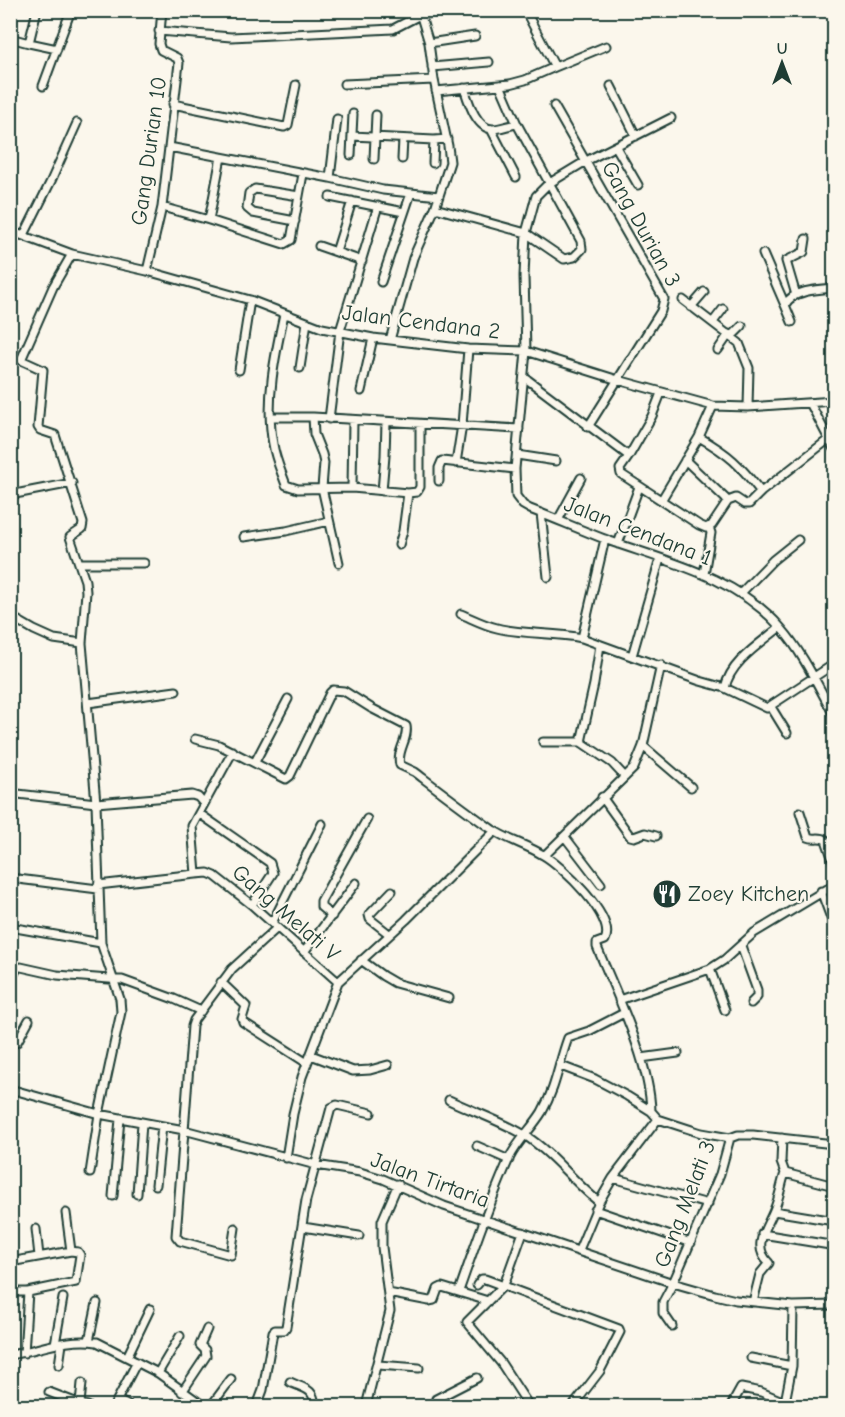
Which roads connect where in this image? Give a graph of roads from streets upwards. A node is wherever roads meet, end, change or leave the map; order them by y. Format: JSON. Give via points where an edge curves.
{"nodes":[{"id":1,"x":37,"y":10,"type":"edge"},
{"id":2,"x":71,"y":10,"type":"edge"},
{"id":3,"x":445,"y":10,"type":"edge"},
{"id":4,"x":525,"y":10,"type":"edge"},
{"id":5,"x":161,"y":11,"type":"edge"},
{"id":6,"x":419,"y":13,"type":"edge"},
{"id":7,"x":159,"y":31,"type":"junction"},
{"id":8,"x":475,"y":36,"type":"dead end"},
{"id":9,"x":10,"y":38,"type":"edge"},
{"id":10,"x":29,"y":43,"type":"junction"},
{"id":11,"x":429,"y":43,"type":"junction"},
{"id":12,"x":606,"y":46,"type":"dead end"},
{"id":13,"x":57,"y":49,"type":"junction"},
{"id":14,"x":489,"y":62,"type":"dead end"},
{"id":15,"x":432,"y":67,"type":"junction"},
{"id":16,"x":555,"y":67,"type":"junction"},
{"id":17,"x":434,"y":80,"type":"junction"},
{"id":18,"x":344,"y":84,"type":"dead end"},
{"id":19,"x":296,"y":85,"type":"dead end"},
{"id":20,"x":500,"y":85,"type":"junction"},
{"id":21,"x":43,"y":87,"type":"dead end"},
{"id":22,"x":611,"y":87,"type":"dead end"},
{"id":23,"x":464,"y":88,"type":"junction"},
{"id":24,"x":435,"y":91,"type":"junction"},
{"id":25,"x":173,"y":104,"type":"junction"},
{"id":26,"x":554,"y":106,"type":"dead end"},
{"id":27,"x":353,"y":114,"type":"dead end"},
{"id":28,"x":376,"y":115,"type":"dead end"},
{"id":29,"x":338,"y":118,"type":"dead end"},
{"id":30,"x":671,"y":118,"type":"dead end"},
{"id":31,"x":77,"y":123,"type":"dead end"},
{"id":32,"x":517,"y":124,"type":"junction"},
{"id":33,"x":491,"y":129,"type":"junction"},
{"id":34,"x":352,"y":136,"type":"junction"},
{"id":35,"x":636,"y":136,"type":"junction"},
{"id":36,"x":375,"y":137,"type":"junction"},
{"id":37,"x":403,"y":139,"type":"junction"},
{"id":38,"x":447,"y":139,"type":"junction"},
{"id":39,"x":434,"y":140,"type":"junction"},
{"id":40,"x":169,"y":147,"type":"junction"},
{"id":41,"x":616,"y":147,"type":"junction"},
{"id":42,"x":351,"y":155,"type":"dead end"},
{"id":43,"x":221,"y":158,"type":"junction"},
{"id":44,"x":374,"y":159,"type":"dead end"},
{"id":45,"x":402,"y":159,"type":"dead end"},
{"id":46,"x":586,"y":161,"type":"junction"},
{"id":47,"x":433,"y":163,"type":"dead end"},
{"id":48,"x":303,"y":174,"type":"junction"},
{"id":49,"x":516,"y":177,"type":"dead end"},
{"id":50,"x":330,"y":178,"type":"junction"},
{"id":51,"x":548,"y":184,"type":"junction"},
{"id":52,"x":638,"y":185,"type":"dead end"},
{"id":53,"x":411,"y":193,"type":"junction"},
{"id":54,"x":299,"y":196,"type":"junction"},
{"id":55,"x":439,"y":196,"type":"junction"},
{"id":56,"x":330,"y":197,"type":"dead end"},
{"id":57,"x":352,"y":201,"type":"junction"},
{"id":58,"x":378,"y":206,"type":"junction"},
{"id":59,"x":162,"y":207,"type":"junction"},
{"id":60,"x":435,"y":208,"type":"junction"},
{"id":61,"x":404,"y":212,"type":"junction"},
{"id":62,"x":209,"y":220,"type":"junction"},
{"id":63,"x":295,"y":221,"type":"junction"},
{"id":64,"x":10,"y":231,"type":"edge"},
{"id":65,"x":526,"y":233,"type":"junction"},
{"id":66,"x":24,"y":235,"type":"junction"},
{"id":67,"x":806,"y":239,"type":"dead end"},
{"id":68,"x":319,"y":246,"type":"dead end"},
{"id":69,"x":336,"y":252,"type":"junction"},
{"id":70,"x":72,"y":254,"type":"junction"},
{"id":71,"x":763,"y":254,"type":"dead end"},
{"id":72,"x":362,"y":261,"type":"junction"},
{"id":73,"x":147,"y":271,"type":"junction"},
{"id":74,"x":381,"y":282,"type":"dead end"},
{"id":75,"x":834,"y":288,"type":"edge"},
{"id":76,"x":704,"y":292,"type":"dead end"},
{"id":77,"x":796,"y":295,"type":"junction"},
{"id":78,"x":250,"y":300,"type":"junction"},
{"id":79,"x":683,"y":300,"type":"dead end"},
{"id":80,"x":785,"y":305,"type":"junction"},
{"id":81,"x":691,"y":307,"type":"junction"},
{"id":82,"x":723,"y":309,"type":"dead end"},
{"id":83,"x":284,"y":314,"type":"junction"},
{"id":84,"x":307,"y":322,"type":"junction"},
{"id":85,"x":713,"y":322,"type":"junction"},
{"id":86,"x":792,"y":322,"type":"dead end"},
{"id":87,"x":742,"y":326,"type":"dead end"},
{"id":88,"x":340,"y":332,"type":"junction"},
{"id":89,"x":731,"y":335,"type":"junction"},
{"id":90,"x":373,"y":338,"type":"junction"},
{"id":91,"x":390,"y":340,"type":"junction"},
{"id":92,"x":468,"y":349,"type":"junction"},
{"id":93,"x":718,"y":350,"type":"dead end"},
{"id":94,"x":526,"y":351,"type":"junction"},
{"id":95,"x":300,"y":368,"type":"dead end"},
{"id":96,"x":239,"y":370,"type":"dead end"},
{"id":97,"x":524,"y":377,"type":"junction"},
{"id":98,"x":618,"y":380,"type":"junction"},
{"id":99,"x":360,"y":391,"type":"dead end"},
{"id":100,"x":661,"y":393,"type":"junction"},
{"id":101,"x":834,"y":401,"type":"edge"},
{"id":102,"x":810,"y":403,"type":"junction"},
{"id":103,"x":714,"y":406,"type":"junction"},
{"id":104,"x":748,"y":407,"type":"junction"},
{"id":105,"x":271,"y":417,"type":"junction"},
{"id":106,"x":313,"y":417,"type":"junction"},
{"id":107,"x":328,"y":419,"type":"junction"},
{"id":108,"x":353,"y":420,"type":"junction"},
{"id":109,"x":386,"y":422,"type":"junction"},
{"id":110,"x":420,"y":424,"type":"junction"},
{"id":111,"x":462,"y":425,"type":"junction"},
{"id":112,"x":588,"y":427,"type":"junction"},
{"id":113,"x":519,"y":429,"type":"junction"},
{"id":114,"x":699,"y":436,"type":"junction"},
{"id":115,"x":829,"y":439,"type":"junction"},
{"id":116,"x":834,"y":449,"type":"edge"},
{"id":117,"x":517,"y":455,"type":"junction"},
{"id":118,"x":629,"y":456,"type":"junction"},
{"id":119,"x":685,"y":460,"type":"junction"},
{"id":120,"x":556,"y":461,"type":"dead end"},
{"id":121,"x":456,"y":463,"type":"junction"},
{"id":122,"x":516,"y":469,"type":"junction"},
{"id":123,"x":581,"y":478,"type":"dead end"},
{"id":124,"x":439,"y":481,"type":"dead end"},
{"id":125,"x":72,"y":483,"type":"junction"},
{"id":126,"x":639,"y":487,"type":"junction"},
{"id":127,"x":322,"y":488,"type":"junction"},
{"id":128,"x":352,"y":488,"type":"junction"},
{"id":129,"x":382,"y":491,"type":"junction"},
{"id":130,"x":761,"y":492,"type":"junction"},
{"id":131,"x":408,"y":493,"type":"junction"},
{"id":132,"x":10,"y":495,"type":"edge"},
{"id":133,"x":662,"y":499,"type":"junction"},
{"id":134,"x":728,"y":501,"type":"junction"},
{"id":135,"x":541,"y":513,"type":"junction"},
{"id":136,"x":558,"y":520,"type":"junction"},
{"id":137,"x":329,"y":521,"type":"junction"},
{"id":138,"x":709,"y":527,"type":"junction"},
{"id":139,"x":244,"y":537,"type":"dead end"},
{"id":140,"x":605,"y":539,"type":"junction"},
{"id":141,"x":798,"y":540,"type":"dead end"},
{"id":142,"x":618,"y":544,"type":"junction"},
{"id":143,"x":399,"y":545,"type":"dead end"},
{"id":144,"x":660,"y":559,"type":"junction"},
{"id":145,"x":79,"y":563,"type":"junction"},
{"id":146,"x":144,"y":563,"type":"dead end"},
{"id":147,"x":339,"y":563,"type":"dead end"},
{"id":148,"x":704,"y":574,"type":"junction"},
{"id":149,"x":548,"y":577,"type":"dead end"},
{"id":150,"x":741,"y":593,"type":"junction"},
{"id":151,"x":461,"y":614,"type":"dead end"},
{"id":152,"x":10,"y":616,"type":"edge"},
{"id":153,"x":780,"y":627,"type":"junction"},
{"id":154,"x":582,"y":638,"type":"junction"},
{"id":155,"x":82,"y":643,"type":"junction"},
{"id":156,"x":600,"y":645,"type":"junction"},
{"id":157,"x":632,"y":656,"type":"junction"},
{"id":158,"x":834,"y":664,"type":"edge"},
{"id":159,"x":661,"y":665,"type":"junction"},
{"id":160,"x":814,"y":678,"type":"junction"},
{"id":161,"x":725,"y":688,"type":"junction"},
{"id":162,"x":176,"y":691,"type":"dead end"},
{"id":163,"x":288,"y":699,"type":"dead end"},
{"id":164,"x":88,"y":703,"type":"junction"},
{"id":165,"x":771,"y":707,"type":"junction"},
{"id":166,"x":834,"y":715,"type":"edge"},
{"id":167,"x":787,"y":733,"type":"dead end"},
{"id":168,"x":195,"y":739,"type":"dead end"},
{"id":169,"x":543,"y":742,"type":"dead end"},
{"id":170,"x":581,"y":742,"type":"junction"},
{"id":171,"x":643,"y":746,"type":"junction"},
{"id":172,"x":233,"y":751,"type":"junction"},
{"id":173,"x":255,"y":762,"type":"junction"},
{"id":174,"x":625,"y":777,"type":"junction"},
{"id":175,"x":691,"y":787,"type":"dead end"},
{"id":176,"x":11,"y":791,"type":"edge"},
{"id":177,"x":602,"y":797,"type":"junction"},
{"id":178,"x":96,"y":803,"type":"junction"},
{"id":179,"x":204,"y":804,"type":"junction"},
{"id":180,"x":800,"y":812,"type":"dead end"},
{"id":181,"x":200,"y":814,"type":"junction"},
{"id":182,"x":367,"y":819,"type":"dead end"},
{"id":183,"x":322,"y":824,"type":"dead end"},
{"id":184,"x":495,"y":831,"type":"junction"},
{"id":185,"x":657,"y":836,"type":"dead end"},
{"id":186,"x":565,"y":837,"type":"junction"},
{"id":187,"x":545,"y":855,"type":"junction"},
{"id":188,"x":834,"y":864,"type":"edge"},
{"id":189,"x":196,"y":874,"type":"junction"},
{"id":190,"x":10,"y":878,"type":"edge"},
{"id":191,"x":356,"y":882,"type":"dead end"},
{"id":192,"x":601,"y":884,"type":"dead end"},
{"id":193,"x":834,"y":885,"type":"edge"},
{"id":194,"x":98,"y":887,"type":"junction"},
{"id":195,"x":392,"y":891,"type":"dead end"},
{"id":196,"x":821,"y":891,"type":"junction"},
{"id":197,"x":252,"y":905,"type":"junction"},
{"id":198,"x":332,"y":916,"type":"junction"},
{"id":199,"x":274,"y":925,"type":"junction"},
{"id":200,"x":834,"y":926,"type":"edge"},
{"id":201,"x":10,"y":927,"type":"edge"},
{"id":202,"x":389,"y":934,"type":"junction"},
{"id":203,"x":101,"y":943,"type":"junction"},
{"id":204,"x":741,"y":946,"type":"junction"},
{"id":205,"x":304,"y":952,"type":"junction"},
{"id":206,"x":361,"y":960,"type":"junction"},
{"id":207,"x":710,"y":969,"type":"junction"},
{"id":208,"x":114,"y":980,"type":"junction"},
{"id":209,"x":10,"y":981,"type":"edge"},
{"id":210,"x":221,"y":982,"type":"junction"},
{"id":211,"x":338,"y":982,"type":"junction"},
{"id":212,"x":450,"y":998,"type":"dead end"},
{"id":213,"x":619,"y":1000,"type":"junction"},
{"id":214,"x":751,"y":1003,"type":"dead end"},
{"id":215,"x":724,"y":1010,"type":"dead end"},
{"id":216,"x":201,"y":1011,"type":"junction"},
{"id":217,"x":624,"y":1013,"type":"junction"},
{"id":218,"x":29,"y":1020,"type":"dead end"},
{"id":219,"x":10,"y":1046,"type":"edge"},
{"id":220,"x":678,"y":1053,"type":"dead end"},
{"id":221,"x":311,"y":1055,"type":"junction"},
{"id":222,"x":641,"y":1058,"type":"junction"},
{"id":223,"x":307,"y":1063,"type":"junction"},
{"id":224,"x":388,"y":1065,"type":"dead end"},
{"id":225,"x":561,"y":1066,"type":"junction"},
{"id":226,"x":10,"y":1089,"type":"edge"},
{"id":227,"x":450,"y":1100,"type":"dead end"},
{"id":228,"x":651,"y":1111,"type":"junction"},
{"id":229,"x":371,"y":1113,"type":"dead end"},
{"id":230,"x":99,"y":1114,"type":"junction"},
{"id":231,"x":120,"y":1119,"type":"junction"},
{"id":232,"x":658,"y":1119,"type":"junction"},
{"id":233,"x":142,"y":1123,"type":"junction"},
{"id":234,"x":162,"y":1126,"type":"junction"},
{"id":235,"x":184,"y":1130,"type":"junction"},
{"id":236,"x":525,"y":1135,"type":"junction"},
{"id":237,"x":730,"y":1138,"type":"junction"},
{"id":238,"x":782,"y":1138,"type":"junction"},
{"id":239,"x":834,"y":1144,"type":"edge"},
{"id":240,"x":477,"y":1146,"type":"dead end"},
{"id":241,"x":286,"y":1158,"type":"junction"},
{"id":242,"x":509,"y":1160,"type":"junction"},
{"id":243,"x":316,"y":1166,"type":"junction"},
{"id":244,"x":90,"y":1173,"type":"dead end"},
{"id":245,"x":785,"y":1173,"type":"junction"},
{"id":246,"x":613,"y":1178,"type":"junction"},
{"id":247,"x":398,"y":1184,"type":"junction"},
{"id":248,"x":156,"y":1185,"type":"dead end"},
{"id":249,"x":834,"y":1186,"type":"edge"},
{"id":250,"x":137,"y":1194,"type":"dead end"},
{"id":251,"x":113,"y":1196,"type":"dead end"},
{"id":252,"x":599,"y":1202,"type":"junction"},
{"id":253,"x":708,"y":1204,"type":"junction"},
{"id":254,"x":595,"y":1210,"type":"junction"},
{"id":255,"x":774,"y":1211,"type":"junction"},
{"id":256,"x":66,"y":1213,"type":"dead end"},
{"id":257,"x":484,"y":1219,"type":"junction"},
{"id":258,"x":834,"y":1221,"type":"edge"},
{"id":259,"x":303,"y":1227,"type":"junction"},
{"id":260,"x":36,"y":1228,"type":"dead end"},
{"id":261,"x":235,"y":1228,"type":"dead end"},
{"id":262,"x":523,"y":1232,"type":"junction"},
{"id":263,"x":762,"y":1234,"type":"junction"},
{"id":264,"x":360,"y":1236,"type":"dead end"},
{"id":265,"x":691,"y":1243,"type":"junction"},
{"id":266,"x":830,"y":1245,"type":"dead end"},
{"id":267,"x":579,"y":1250,"type":"junction"},
{"id":268,"x":71,"y":1251,"type":"junction"},
{"id":269,"x":39,"y":1256,"type":"junction"},
{"id":270,"x":10,"y":1262,"type":"edge"},
{"id":271,"x":10,"y":1267,"type":"edge"},
{"id":272,"x":673,"y":1283,"type":"junction"},
{"id":273,"x":477,"y":1285,"type":"dead end"},
{"id":274,"x":504,"y":1285,"type":"junction"},
{"id":275,"x":459,"y":1291,"type":"junction"},
{"id":276,"x":28,"y":1292,"type":"junction"},
{"id":277,"x":388,"y":1293,"type":"junction"},
{"id":278,"x":63,"y":1298,"type":"dead end"},
{"id":279,"x":488,"y":1301,"type":"junction"},
{"id":280,"x":753,"y":1302,"type":"junction"},
{"id":281,"x":97,"y":1303,"type":"dead end"},
{"id":282,"x":834,"y":1305,"type":"edge"},
{"id":283,"x":794,"y":1306,"type":"junction"},
{"id":284,"x":150,"y":1309,"type":"dead end"},
{"id":285,"x":672,"y":1326,"type":"dead end"},
{"id":286,"x":207,"y":1329,"type":"dead end"},
{"id":287,"x":180,"y":1336,"type":"dead end"},
{"id":288,"x":89,"y":1341,"type":"junction"},
{"id":289,"x":58,"y":1344,"type":"junction"},
{"id":290,"x":24,"y":1353,"type":"junction"},
{"id":291,"x":10,"y":1355,"type":"edge"},
{"id":292,"x":127,"y":1357,"type":"junction"},
{"id":293,"x":751,"y":1358,"type":"dead end"},
{"id":294,"x":137,"y":1362,"type":"junction"},
{"id":295,"x":58,"y":1365,"type":"dead end"},
{"id":296,"x":378,"y":1365,"type":"junction"},
{"id":297,"x":792,"y":1366,"type":"junction"},
{"id":298,"x":419,"y":1368,"type":"dead end"},
{"id":299,"x":158,"y":1373,"type":"junction"},
{"id":300,"x":477,"y":1378,"type":"dead end"},
{"id":301,"x":231,"y":1379,"type":"dead end"},
{"id":302,"x":290,"y":1382,"type":"dead end"},
{"id":303,"x":82,"y":1383,"type":"dead end"},
{"id":304,"x":49,"y":1392,"type":"dead end"},
{"id":305,"x":182,"y":1392,"type":"junction"},
{"id":306,"x":785,"y":1402,"type":"junction"},
{"id":307,"x":116,"y":1403,"type":"edge"},
{"id":308,"x":80,"y":1404,"type":"junction"},
{"id":309,"x":88,"y":1407,"type":"edge"},
{"id":310,"x":129,"y":1407,"type":"edge"},
{"id":311,"x":204,"y":1407,"type":"edge"},
{"id":312,"x":211,"y":1407,"type":"edge"},
{"id":313,"x":257,"y":1407,"type":"edge"},
{"id":314,"x":315,"y":1407,"type":"edge"},
{"id":315,"x":366,"y":1407,"type":"edge"},
{"id":316,"x":438,"y":1407,"type":"edge"},
{"id":317,"x":529,"y":1407,"type":"edge"},
{"id":318,"x":573,"y":1407,"type":"edge"},
{"id":319,"x":731,"y":1407,"type":"edge"},
{"id":320,"x":794,"y":1407,"type":"edge"}],
"edges":[{"from":1,"to":10,"type":"street"},
{"from":2,"to":13,"type":"street"},
{"from":3,"to":6,"type":"street"},
{"from":4,"to":16,"type":"street"},
{"from":5,"to":7,"type":"street"},
{"from":6,"to":7,"type":"street","via":[[393,29],[231,37]]},
{"from":6,"to":11,"type":"street"},
{"from":7,"to":25,"type":"street","name":"Gang Durian 10","via":[[161,50],[179,63]]},
{"from":8,"to":11,"type":"street"},
{"from":9,"to":10,"type":"street"},
{"from":10,"to":13,"type":"street"},
{"from":11,"to":15,"type":"street"},
{"from":12,"to":16,"type":"street"},
{"from":13,"to":21,"type":"street"},
{"from":14,"to":15,"type":"street"},
{"from":15,"to":17,"type":"street"},
{"from":16,"to":20,"type":"street","via":[[525,80]]},
{"from":17,"to":18,"type":"street"},
{"from":17,"to":24,"type":"street"},
{"from":19,"to":25,"type":"street","via":[[288,125],[284,127]]},
{"from":20,"to":23,"type":"street"},
{"from":20,"to":32,"type":"street"},
{"from":22,"to":35,"type":"street"},
{"from":23,"to":24,"type":"street"},
{"from":23,"to":33,"type":"street","via":[[473,115]]},
{"from":24,"to":38,"type":"street"},
{"from":25,"to":40,"type":"street","name":"Gang Durian 10"},
{"from":26,"to":46,"type":"street"},
{"from":27,"to":34,"type":"street"},
{"from":28,"to":36,"type":"street"},
{"from":29,"to":50,"type":"street"},
{"from":30,"to":35,"type":"street"},
{"from":31,"to":66,"type":"street"},
{"from":32,"to":33,"type":"street"},
{"from":32,"to":51,"type":"street"},
{"from":33,"to":49,"type":"street"},
{"from":34,"to":36,"type":"street"},
{"from":34,"to":42,"type":"street"},
{"from":35,"to":41,"type":"street"},
{"from":36,"to":37,"type":"street"},
{"from":36,"to":44,"type":"street"},
{"from":37,"to":39,"type":"street"},
{"from":37,"to":45,"type":"street"},
{"from":38,"to":39,"type":"street"},
{"from":38,"to":55,"type":"street","via":[[450,162]]},
{"from":39,"to":47,"type":"street"},
{"from":40,"to":43,"type":"street"},
{"from":40,"to":59,"type":"street","name":"Gang Durian 10"},
{"from":41,"to":46,"type":"street"},
{"from":41,"to":52,"type":"street"},
{"from":43,"to":48,"type":"street"},
{"from":43,"to":62,"type":"street"},
{"from":46,"to":51,"type":"street"},
{"from":46,"to":98,"type":"street","name":"Gang Durian 3","via":[[664,299],[661,311]]},
{"from":48,"to":50,"type":"street"},
{"from":48,"to":54,"type":"street"},
{"from":50,"to":53,"type":"street"},
{"from":51,"to":65,"type":"street","name":"Jalan Cendana 1","via":[[536,196]]},
{"from":51,"to":65,"type":"street","via":[[582,249],[574,257],[564,259]]},
{"from":53,"to":55,"type":"street"},
{"from":53,"to":61,"type":"street"},
{"from":54,"to":63,"type":"street"},
{"from":54,"to":63,"type":"street","via":[[255,189],[249,193],[250,211]]},
{"from":55,"to":60,"type":"street"},
{"from":56,"to":57,"type":"street"},
{"from":57,"to":58,"type":"street"},
{"from":57,"to":69,"type":"street"},
{"from":58,"to":61,"type":"street"},
{"from":58,"to":72,"type":"street"},
{"from":59,"to":62,"type":"street"},
{"from":59,"to":73,"type":"street","name":"Gang Durian 10"},
{"from":60,"to":65,"type":"street"},
{"from":60,"to":91,"type":"street","via":[[413,258]]},
{"from":61,"to":74,"type":"street"},
{"from":62,"to":63,"type":"street","via":[[284,244],[291,240]]},
{"from":64,"to":66,"type":"street","name":"Jalan Cendana 2"},
{"from":65,"to":94,"type":"street","name":"Jalan Cendana 1"},
{"from":66,"to":70,"type":"street","name":"Jalan Cendana 2"},
{"from":67,"to":77,"type":"street","via":[[804,252],[786,261]]},
{"from":68,"to":69,"type":"street"},
{"from":69,"to":72,"type":"street"},
{"from":70,"to":73,"type":"street","name":"Jalan Cendana 2"},
{"from":70,"to":125,"type":"street","via":[[52,287],[21,360],[43,370],[38,427],[55,435]]},
{"from":71,"to":80,"type":"street"},
{"from":72,"to":88,"type":"street"},
{"from":73,"to":78,"type":"street","name":"Jalan Cendana 2"},
{"from":75,"to":77,"type":"street"},
{"from":76,"to":81,"type":"street"},
{"from":77,"to":80,"type":"street"},
{"from":78,"to":83,"type":"street","name":"Jalan Cendana 2"},
{"from":78,"to":96,"type":"street"},
{"from":79,"to":81,"type":"street"},
{"from":80,"to":86,"type":"street"},
{"from":81,"to":85,"type":"street"},
{"from":82,"to":85,"type":"street"},
{"from":83,"to":84,"type":"street","name":"Jalan Cendana 2"},
{"from":83,"to":105,"type":"street"},
{"from":84,"to":88,"type":"street","name":"Jalan Cendana 2"},
{"from":84,"to":95,"type":"street"},
{"from":85,"to":89,"type":"street"},
{"from":87,"to":89,"type":"street"},
{"from":88,"to":90,"type":"street","name":"Jalan Cendana 2"},
{"from":88,"to":107,"type":"street"},
{"from":89,"to":93,"type":"street"},
{"from":89,"to":104,"type":"street","via":[[739,343],[749,368]]},
{"from":90,"to":91,"type":"street","name":"Jalan Cendana 2"},
{"from":90,"to":99,"type":"street"},
{"from":91,"to":92,"type":"street","name":"Jalan Cendana 2"},
{"from":92,"to":94,"type":"street","name":"Jalan Cendana 2"},
{"from":92,"to":111,"type":"street"},
{"from":94,"to":97,"type":"street","name":"Jalan Cendana 1"},
{"from":94,"to":98,"type":"street","name":"Jalan Cendana 2"},
{"from":97,"to":112,"type":"street"},
{"from":97,"to":113,"type":"street","name":"Jalan Cendana 1"},
{"from":98,"to":100,"type":"street","name":"Jalan Cendana 2"},
{"from":98,"to":112,"type":"street","name":"Gang Durian 3"},
{"from":100,"to":103,"type":"street","name":"Jalan Cendana 2"},
{"from":100,"to":118,"type":"street"},
{"from":101,"to":102,"type":"street","name":"Jalan Cendana 2"},
{"from":102,"to":104,"type":"street","name":"Jalan Cendana 2"},
{"from":102,"to":115,"type":"street"},
{"from":103,"to":104,"type":"street","name":"Jalan Cendana 2"},
{"from":103,"to":114,"type":"street"},
{"from":105,"to":106,"type":"street"},
{"from":105,"to":127,"type":"street","via":[[273,444],[286,485]]},
{"from":106,"to":107,"type":"street"},
{"from":106,"to":127,"type":"street","via":[[324,463]]},
{"from":107,"to":108,"type":"street"},
{"from":108,"to":109,"type":"street"},
{"from":108,"to":128,"type":"street"},
{"from":109,"to":110,"type":"street"},
{"from":109,"to":129,"type":"street"},
{"from":110,"to":111,"type":"street"},
{"from":110,"to":131,"type":"street","via":[[420,487],[417,492]]},
{"from":111,"to":113,"type":"street"},
{"from":111,"to":121,"type":"street"},
{"from":112,"to":118,"type":"street"},
{"from":113,"to":117,"type":"street","name":"Jalan Cendana 1"},
{"from":114,"to":119,"type":"street"},
{"from":114,"to":130,"type":"street","via":[[727,454]]},
{"from":115,"to":116,"type":"street"},
{"from":115,"to":130,"type":"street"},
{"from":117,"to":120,"type":"street"},
{"from":117,"to":122,"type":"street","name":"Jalan Cendana 1"},
{"from":118,"to":126,"type":"street","via":[[620,472]]},
{"from":119,"to":133,"type":"street"},
{"from":119,"to":134,"type":"street"},
{"from":121,"to":122,"type":"street"},
{"from":121,"to":124,"type":"street","via":[[440,463]]},
{"from":122,"to":135,"type":"street","name":"Jalan Cendana 1","via":[[518,500]]},
{"from":123,"to":136,"type":"street"},
{"from":125,"to":132,"type":"street"},
{"from":125,"to":145,"type":"street","via":[[83,526],[70,537]]},
{"from":126,"to":133,"type":"street"},
{"from":126,"to":142,"type":"street"},
{"from":127,"to":128,"type":"street"},
{"from":127,"to":137,"type":"street"},
{"from":128,"to":129,"type":"street"},
{"from":129,"to":131,"type":"street"},
{"from":130,"to":134,"type":"street","via":[[749,504],[736,498]]},
{"from":131,"to":143,"type":"street"},
{"from":133,"to":138,"type":"street","via":[[704,528]]},
{"from":134,"to":138,"type":"street"},
{"from":135,"to":136,"type":"street","name":"Jalan Cendana 1"},
{"from":135,"to":149,"type":"street"},
{"from":136,"to":140,"type":"street","name":"Jalan Cendana 1"},
{"from":137,"to":139,"type":"street"},
{"from":137,"to":147,"type":"street"},
{"from":138,"to":148,"type":"street"},
{"from":140,"to":142,"type":"street","name":"Jalan Cendana 1"},
{"from":140,"to":154,"type":"street"},
{"from":141,"to":150,"type":"street"},
{"from":142,"to":144,"type":"street","name":"Jalan Cendana 1"},
{"from":144,"to":148,"type":"street","name":"Jalan Cendana 1"},
{"from":144,"to":157,"type":"street"},
{"from":145,"to":146,"type":"street"},
{"from":145,"to":155,"type":"street","via":[[86,592]]},
{"from":148,"to":150,"type":"street","name":"Jalan Cendana 1"},
{"from":150,"to":153,"type":"street","name":"Jalan Cendana 1"},
{"from":151,"to":154,"type":"street","via":[[496,628]]},
{"from":152,"to":155,"type":"street","via":[[54,639]]},
{"from":153,"to":160,"type":"street","name":"Jalan Cendana 1"},
{"from":153,"to":161,"type":"street","via":[[735,668]]},
{"from":154,"to":156,"type":"street"},
{"from":155,"to":164,"type":"street"},
{"from":156,"to":157,"type":"street"},
{"from":156,"to":170,"type":"street"},
{"from":157,"to":159,"type":"street"},
{"from":158,"to":160,"type":"street"},
{"from":159,"to":161,"type":"street"},
{"from":159,"to":171,"type":"street"},
{"from":160,"to":165,"type":"street"},
{"from":160,"to":166,"type":"street","name":"Jalan Cendana 1"},
{"from":161,"to":165,"type":"street","via":[[763,707]]},
{"from":162,"to":164,"type":"street"},
{"from":163,"to":173,"type":"street"},
{"from":164,"to":178,"type":"street"},
{"from":165,"to":167,"type":"street"},
{"from":168,"to":172,"type":"street"},
{"from":169,"to":170,"type":"street"},
{"from":170,"to":174,"type":"street"},
{"from":171,"to":174,"type":"street","via":[[634,768]]},
{"from":171,"to":175,"type":"street"},
{"from":172,"to":173,"type":"street"},
{"from":172,"to":179,"type":"street"},
{"from":173,"to":184,"type":"street","via":[[282,779],[288,778],[330,693],[344,691],[406,726],[400,765]]},
{"from":174,"to":177,"type":"street"},
{"from":176,"to":178,"type":"street"},
{"from":177,"to":185,"type":"street","via":[[630,836]]},
{"from":177,"to":186,"type":"street"},
{"from":178,"to":179,"type":"street","via":[[192,795]]},
{"from":178,"to":194,"type":"street"},
{"from":179,"to":181,"type":"street"},
{"from":180,"to":188,"type":"street","via":[[808,837],[826,840]]},
{"from":181,"to":189,"type":"street","via":[[191,833]]},
{"from":181,"to":197,"type":"street","via":[[273,867]]},
{"from":182,"to":198,"type":"street","via":[[321,901],[321,907]]},
{"from":183,"to":199,"type":"street"},
{"from":184,"to":187,"type":"street"},
{"from":184,"to":202,"type":"street"},
{"from":186,"to":187,"type":"street"},
{"from":186,"to":192,"type":"street"},
{"from":187,"to":213,"type":"street","via":[[566,873],[605,920],[607,937],[597,947]]},
{"from":189,"to":194,"type":"street","name":"Gang Melati V"},
{"from":189,"to":197,"type":"street","name":"Gang Melati V","via":[[215,876]]},
{"from":190,"to":194,"type":"street","name":"Gang Melati V"},
{"from":191,"to":198,"type":"street"},
{"from":193,"to":196,"type":"street"},
{"from":194,"to":203,"type":"street"},
{"from":195,"to":202,"type":"street","via":[[369,915]]},
{"from":196,"to":200,"type":"street"},
{"from":196,"to":204,"type":"street","via":[[754,933]]},
{"from":197,"to":199,"type":"street","name":"Gang Melati V"},
{"from":198,"to":205,"type":"street"},
{"from":199,"to":205,"type":"street","name":"Gang Melati V"},
{"from":199,"to":210,"type":"street"},
{"from":201,"to":203,"type":"street"},
{"from":202,"to":206,"type":"street"},
{"from":203,"to":208,"type":"street"},
{"from":204,"to":207,"type":"street"},
{"from":204,"to":214,"type":"street","via":[[757,990]]},
{"from":205,"to":211,"type":"street","name":"Gang Melati V"},
{"from":206,"to":211,"type":"street"},
{"from":206,"to":212,"type":"street","via":[[395,982]]},
{"from":207,"to":213,"type":"street"},
{"from":207,"to":215,"type":"street"},
{"from":208,"to":209,"type":"street","via":[[18,968]]},
{"from":208,"to":216,"type":"street","via":[[146,988]]},
{"from":208,"to":230,"type":"street","via":[[120,999],[120,1022]]},
{"from":210,"to":216,"type":"street"},
{"from":210,"to":223,"type":"street","via":[[246,1006],[243,1022]]},
{"from":211,"to":221,"type":"street","name":"Gang Melati V"},
{"from":213,"to":217,"type":"street"},
{"from":216,"to":235,"type":"street","via":[[192,1026]]},
{"from":217,"to":222,"type":"street"},
{"from":217,"to":225,"type":"street","via":[[568,1038]]},
{"from":218,"to":219,"type":"street","via":[[17,1042]]},
{"from":220,"to":222,"type":"street"},
{"from":221,"to":223,"type":"street","name":"Gang Melati V"},
{"from":221,"to":224,"type":"street","via":[[353,1071]]},
{"from":222,"to":228,"type":"street"},
{"from":223,"to":241,"type":"street","name":"Gang Melati V"},
{"from":225,"to":228,"type":"street","via":[[595,1079]]},
{"from":225,"to":236,"type":"street","via":[[545,1105]]},
{"from":226,"to":230,"type":"street","name":"Jalan Tirtaria"},
{"from":227,"to":236,"type":"street"},
{"from":228,"to":232,"type":"street"},
{"from":229,"to":243,"type":"street","via":[[337,1105],[331,1108]]},
{"from":230,"to":231,"type":"street","name":"Jalan Tirtaria"},
{"from":230,"to":244,"type":"street"},
{"from":231,"to":233,"type":"street","name":"Jalan Tirtaria"},
{"from":231,"to":251,"type":"street"},
{"from":232,"to":237,"type":"street"},
{"from":232,"to":246,"type":"street"},
{"from":233,"to":234,"type":"street","name":"Jalan Tirtaria"},
{"from":233,"to":250,"type":"street"},
{"from":234,"to":235,"type":"street","name":"Jalan Tirtaria"},
{"from":234,"to":248,"type":"street"},
{"from":235,"to":241,"type":"street","name":"Jalan Tirtaria"},
{"from":235,"to":261,"type":"street","via":[[176,1236],[180,1241],[231,1255]]},
{"from":236,"to":242,"type":"street"},
{"from":236,"to":252,"type":"street"},
{"from":237,"to":238,"type":"street"},
{"from":237,"to":253,"type":"street","name":"Gang Melati 3"},
{"from":238,"to":239,"type":"street"},
{"from":238,"to":245,"type":"street","via":[[781,1162]]},
{"from":240,"to":242,"type":"street"},
{"from":241,"to":243,"type":"street","name":"Jalan Tirtaria"},
{"from":242,"to":257,"type":"street"},
{"from":243,"to":247,"type":"street","name":"Jalan Tirtaria","via":[[360,1172]]},
{"from":243,"to":259,"type":"street"},
{"from":245,"to":249,"type":"street"},
{"from":245,"to":255,"type":"street"},
{"from":246,"to":252,"type":"street"},
{"from":246,"to":253,"type":"street"},
{"from":247,"to":257,"type":"street","name":"Jalan Tirtaria","via":[[444,1206]]},
{"from":247,"to":277,"type":"street","via":[[382,1221]]},
{"from":252,"to":254,"type":"street"},
{"from":253,"to":265,"type":"street","name":"Gang Melati 3"},
{"from":254,"to":265,"type":"street"},
{"from":254,"to":267,"type":"street"},
{"from":255,"to":258,"type":"street"},
{"from":255,"to":263,"type":"street"},
{"from":256,"to":268,"type":"street"},
{"from":257,"to":262,"type":"street","name":"Jalan Tirtaria"},
{"from":257,"to":275,"type":"street"},
{"from":259,"to":264,"type":"street"},
{"from":259,"to":313,"type":"street","via":[[286,1327],[273,1332]]},
{"from":260,"to":269,"type":"street"},
{"from":262,"to":267,"type":"street","name":"Jalan Tirtaria"},
{"from":262,"to":274,"type":"street"},
{"from":263,"to":266,"type":"street"},
{"from":263,"to":280,"type":"street","via":[[762,1253],[769,1263],[760,1274]]},
{"from":265,"to":272,"type":"street","name":"Gang Melati 3"},
{"from":267,"to":272,"type":"street","name":"Jalan Tirtaria"},
{"from":268,"to":269,"type":"street"},
{"from":268,"to":276,"type":"street","via":[[80,1255],[76,1282]]},
{"from":269,"to":270,"type":"street"},
{"from":271,"to":276,"type":"street","via":[[14,1290]]},
{"from":272,"to":280,"type":"street","name":"Jalan Tirtaria"},
{"from":272,"to":285,"type":"street","name":"Gang Melati 3","via":[[662,1307]]},
{"from":273,"to":274,"type":"street","via":[[482,1279]]},
{"from":274,"to":279,"type":"street"},
{"from":274,"to":318,"type":"street","via":[[620,1331],[600,1371]]},
{"from":275,"to":277,"type":"street","via":[[442,1287],[429,1301]]},
{"from":275,"to":279,"type":"street"},
{"from":276,"to":290,"type":"street"},
{"from":277,"to":296,"type":"street","via":[[390,1311]]},
{"from":278,"to":289,"type":"street"},
{"from":279,"to":317,"type":"street","via":[[467,1322],[501,1363]]},
{"from":280,"to":283,"type":"street","name":"Jalan Tirtaria"},
{"from":281,"to":288,"type":"street"},
{"from":282,"to":283,"type":"street","name":"Jalan Tirtaria"},
{"from":283,"to":297,"type":"street"},
{"from":284,"to":292,"type":"street"},
{"from":286,"to":305,"type":"street","via":[[200,1345],[206,1356]]},
{"from":287,"to":299,"type":"street"},
{"from":288,"to":289,"type":"street"},
{"from":288,"to":292,"type":"street"},
{"from":289,"to":290,"type":"street"},
{"from":289,"to":295,"type":"street"},
{"from":290,"to":291,"type":"street"},
{"from":292,"to":294,"type":"street"},
{"from":293,"to":297,"type":"street"},
{"from":294,"to":299,"type":"street"},
{"from":294,"to":307,"type":"street"},
{"from":296,"to":298,"type":"street"},
{"from":296,"to":315,"type":"street"},
{"from":297,"to":306,"type":"street"},
{"from":299,"to":305,"type":"street"},
{"from":300,"to":316,"type":"street","via":[[435,1399]]},
{"from":301,"to":312,"type":"street"},
{"from":302,"to":314,"type":"street","via":[[311,1392]]},
{"from":303,"to":308,"type":"street"},
{"from":304,"to":308,"type":"street"},
{"from":305,"to":311,"type":"street"},
{"from":306,"to":319,"type":"street","via":[[741,1388]]},
{"from":306,"to":320,"type":"street"},
{"from":307,"to":310,"type":"street"},
{"from":308,"to":309,"type":"street"}]}
